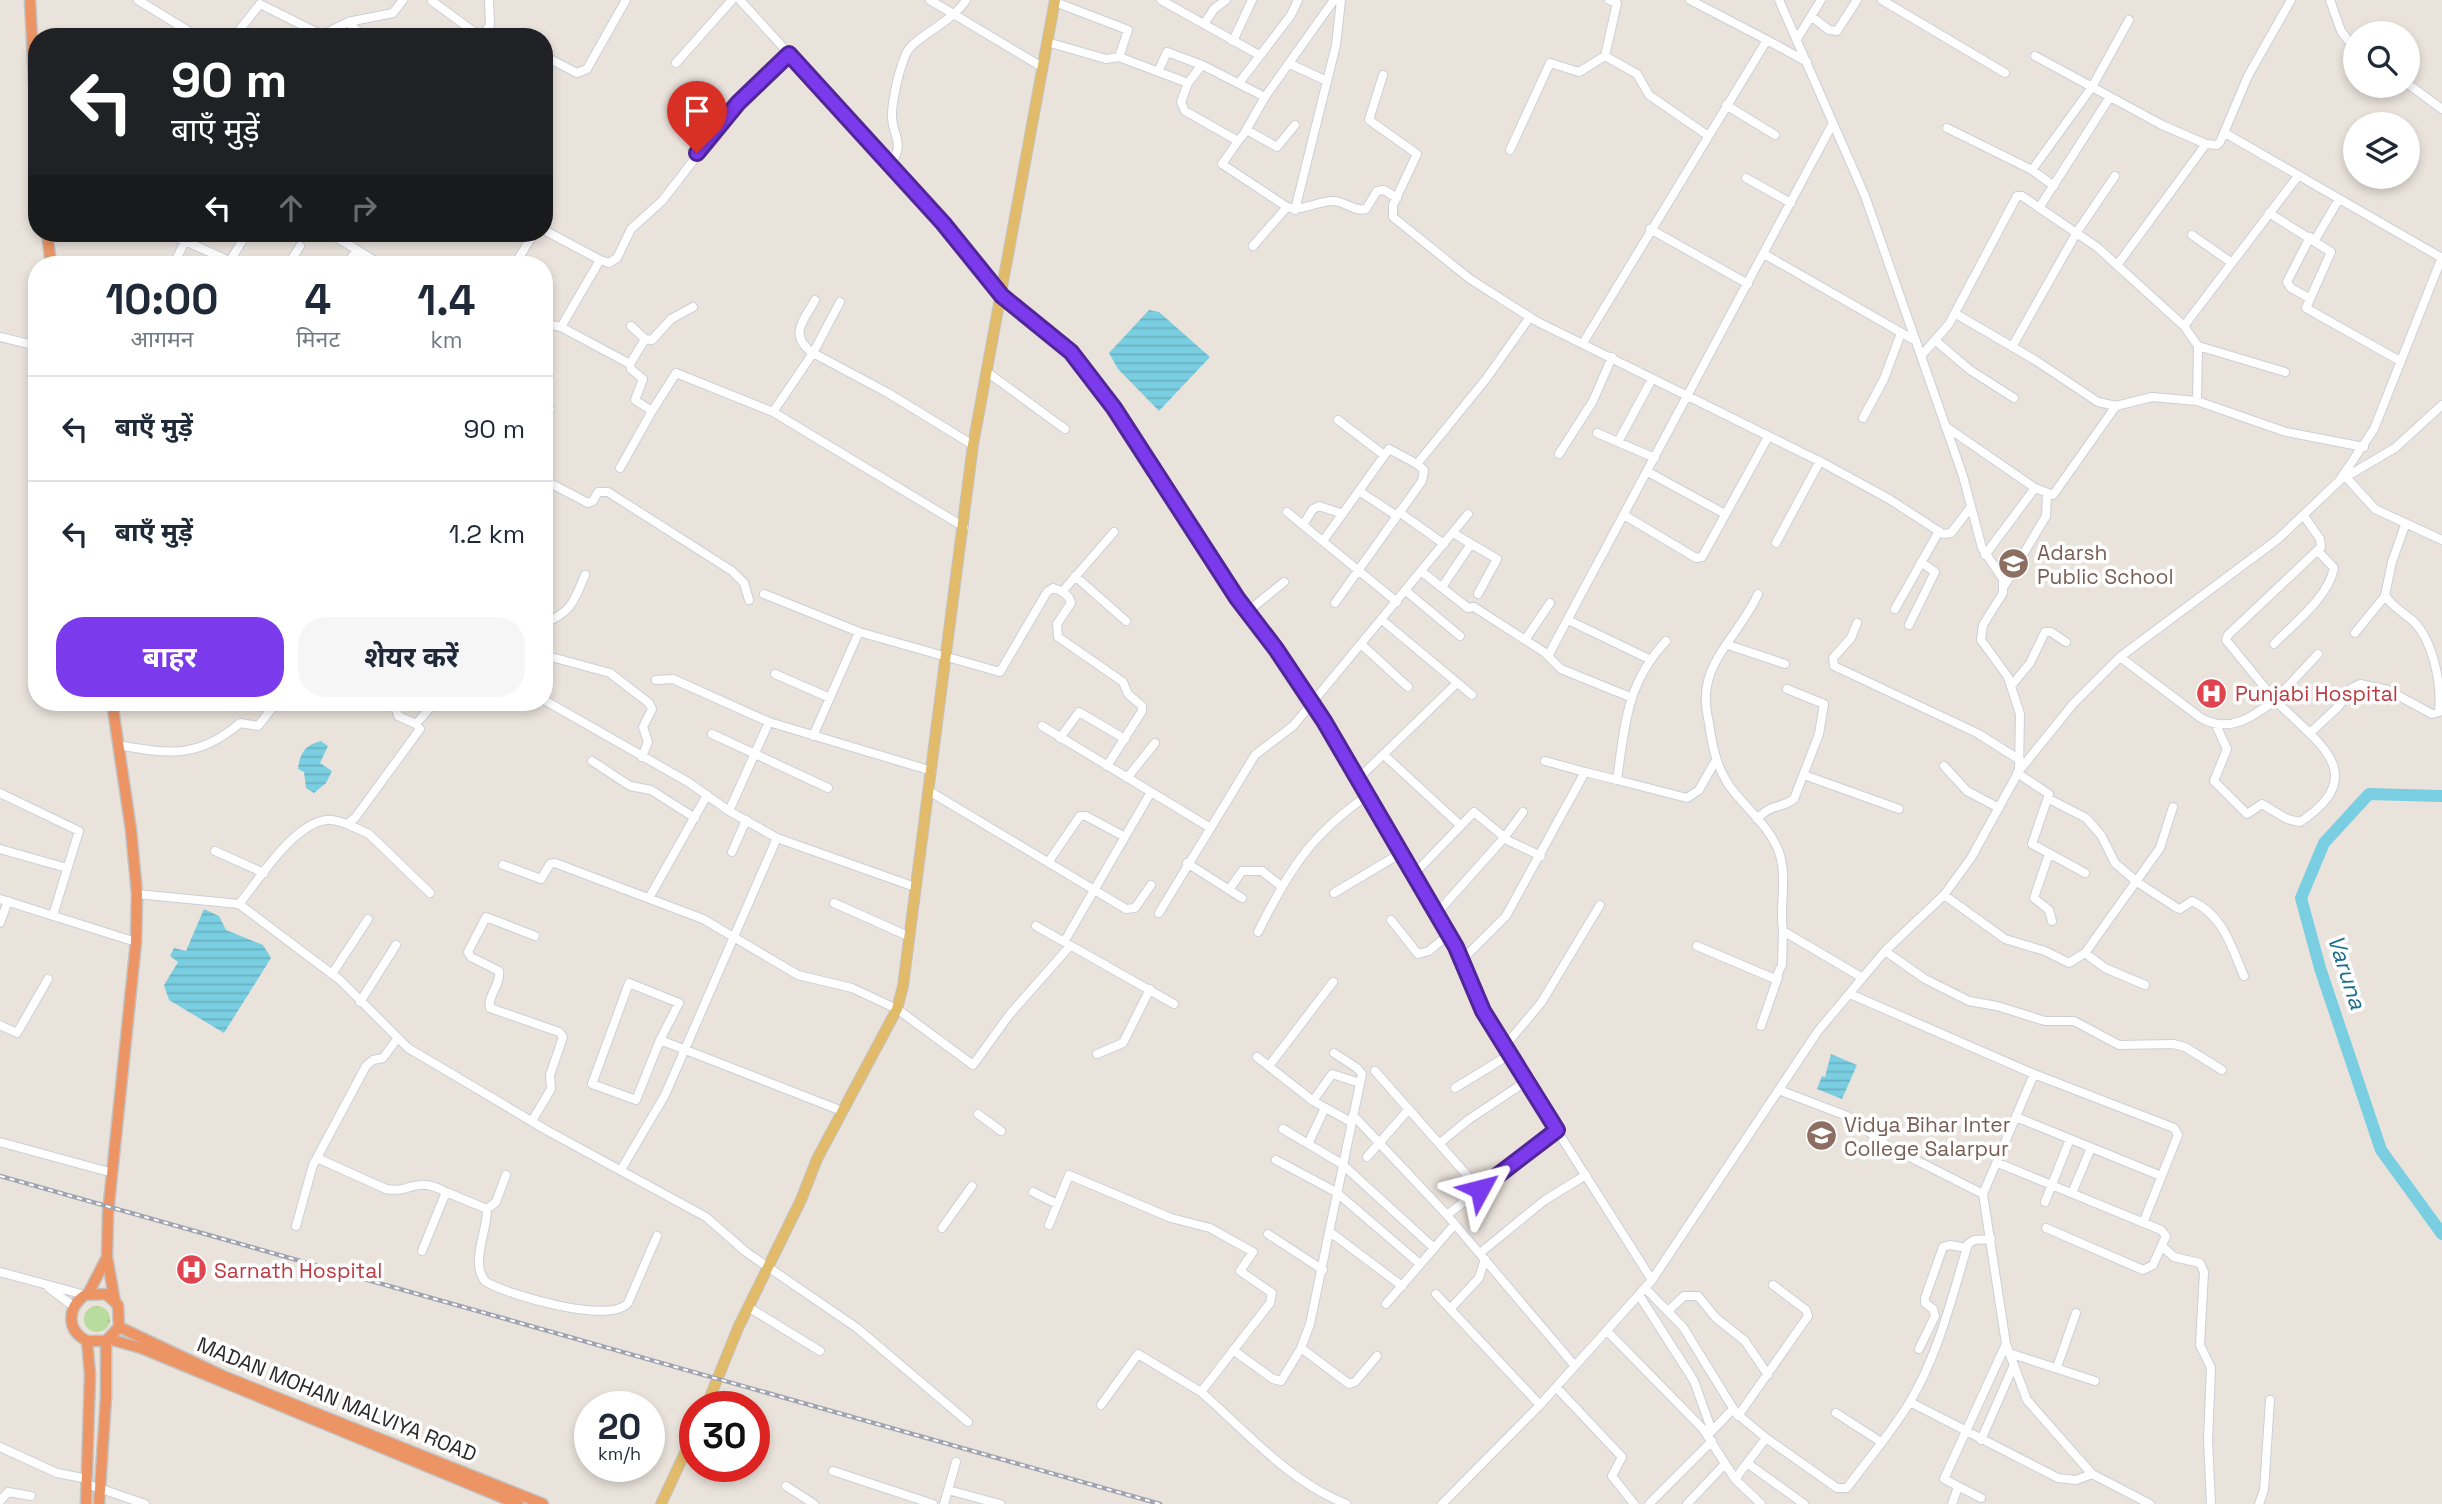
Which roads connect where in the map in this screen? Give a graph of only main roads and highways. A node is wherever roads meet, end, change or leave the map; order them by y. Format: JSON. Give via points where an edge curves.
{"nodes":[{"id":1,"x":30,"y":0,"type":"edge"},
{"id":2,"x":1055,"y":1,"type":"edge"},
{"id":3,"x":31,"y":28,"type":"edge"},
{"id":4,"x":113,"y":711,"type":"edge"},
{"id":5,"x":107,"y":1257,"type":"junction"},
{"id":6,"x":86,"y":1294,"type":"junction"},
{"id":7,"x":116,"y":1301,"type":"junction"},
{"id":8,"x":119,"y":1327,"type":"junction"},
{"id":9,"x":107,"y":1340,"type":"junction"},
{"id":10,"x":87,"y":1341,"type":"junction"},
{"id":11,"x":713,"y":1391,"type":"edge"},
{"id":12,"x":679,"y":1465,"type":"edge"},
{"id":13,"x":86,"y":1504,"type":"edge"},
{"id":14,"x":99,"y":1504,"type":"edge"},
{"id":15,"x":518,"y":1504,"type":"edge"},
{"id":16,"x":543,"y":1504,"type":"edge"},
{"id":17,"x":661,"y":1504,"type":"edge"}],
"edges":[{"from":1,"to":3,"type":"highway"},
{"from":2,"to":11,"type":"main road","via":[[973,445],[903,986],[897,1009],[767,1266]]},
{"from":4,"to":5,"type":"highway","via":[[137,894]]},
{"from":5,"to":6,"type":"highway"},
{"from":5,"to":7,"type":"highway"},
{"from":6,"to":7,"type":"highway","via":[[100,1292]]},
{"from":6,"to":10,"type":"highway","via":[[73,1306],[73,1329]]},
{"from":7,"to":8,"type":"highway"},
{"from":8,"to":9,"type":"highway"},
{"from":8,"to":16,"type":"highway","name":"MADAN MOHAN MALVIYA ROAD","via":[[223,1376]]},
{"from":9,"to":10,"type":"highway"},
{"from":9,"to":14,"type":"highway"},
{"from":9,"to":15,"type":"highway","via":[[141,1348]]},
{"from":10,"to":13,"type":"highway"},
{"from":12,"to":17,"type":"main road"}]}
